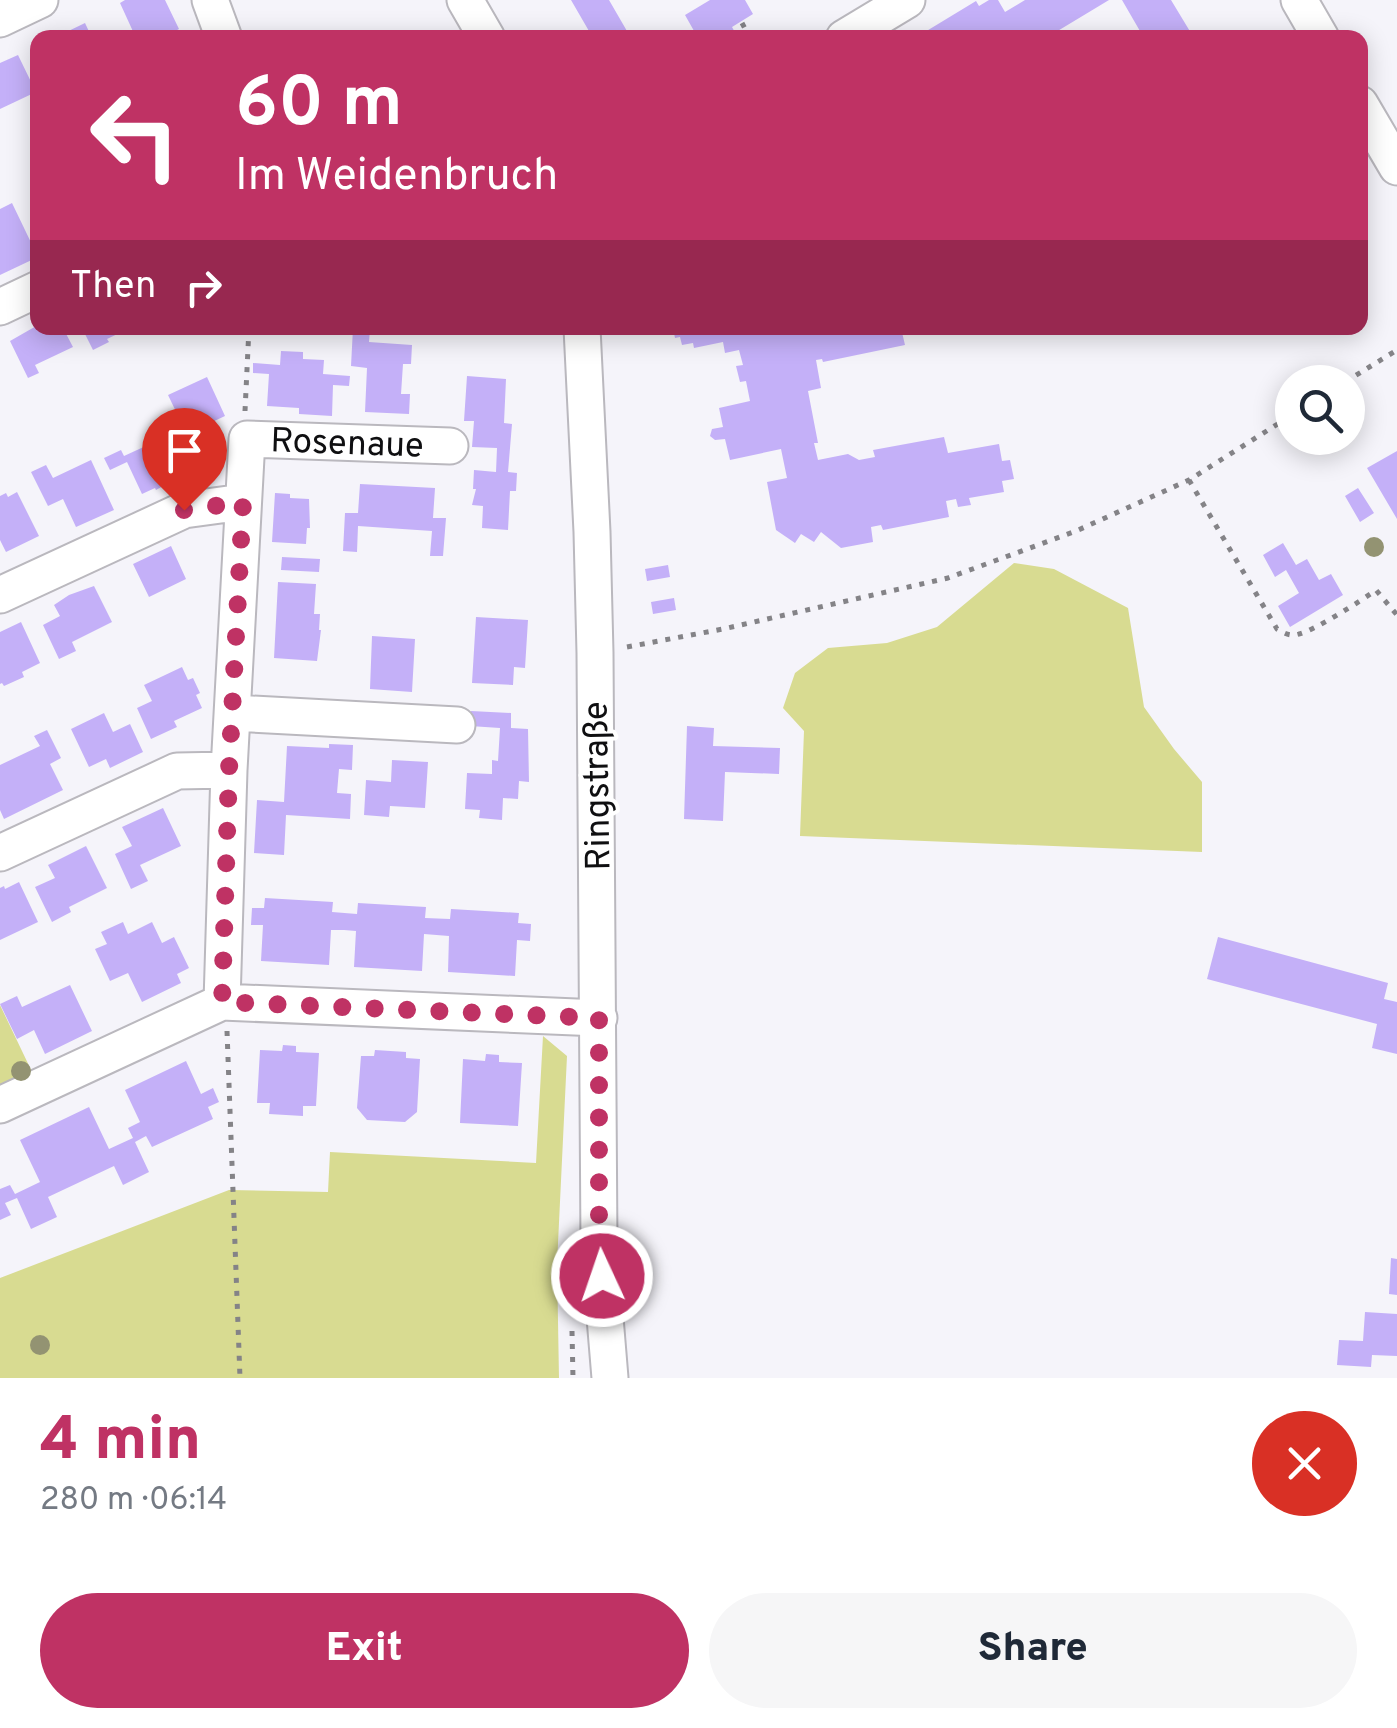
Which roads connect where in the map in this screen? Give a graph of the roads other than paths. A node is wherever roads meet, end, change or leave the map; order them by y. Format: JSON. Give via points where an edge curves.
{"nodes":[{"id":1,"x":40,"y":0,"type":"edge"},
{"id":2,"x":210,"y":0,"type":"edge"},
{"id":3,"x":465,"y":0,"type":"edge"},
{"id":4,"x":907,"y":0,"type":"edge"},
{"id":5,"x":1299,"y":0,"type":"edge"},
{"id":6,"x":0,"y":19,"type":"edge"},
{"id":7,"x":221,"y":30,"type":"edge"},
{"id":8,"x":482,"y":30,"type":"edge"},
{"id":9,"x":858,"y":30,"type":"edge"},
{"id":10,"x":1316,"y":30,"type":"edge"},
{"id":11,"x":1368,"y":118,"type":"edge"},
{"id":12,"x":1397,"y":167,"type":"edge"},
{"id":13,"x":30,"y":293,"type":"edge"},
{"id":14,"x":0,"y":307,"type":"edge"},
{"id":15,"x":582,"y":335,"type":"edge"},
{"id":16,"x":450,"y":446,"type":"dead end"},
{"id":17,"x":243,"y":502,"type":"junction"},
{"id":18,"x":0,"y":596,"type":"edge"},
{"id":19,"x":233,"y":713,"type":"junction"},
{"id":20,"x":457,"y":725,"type":"dead end"},
{"id":21,"x":229,"y":770,"type":"junction"},
{"id":22,"x":0,"y":854,"type":"edge"},
{"id":23,"x":222,"y":1002,"type":"junction"},
{"id":24,"x":599,"y":1018,"type":"junction"},
{"id":25,"x":0,"y":1105,"type":"edge"},
{"id":26,"x":599,"y":1245,"type":"junction"},
{"id":27,"x":587,"y":1378,"type":"edge"},
{"id":28,"x":610,"y":1378,"type":"edge"}],
"edges":[{"from":1,"to":6,"type":"street"},
{"from":2,"to":7,"type":"street"},
{"from":3,"to":8,"type":"street"},
{"from":4,"to":9,"type":"street"},
{"from":5,"to":10,"type":"street"},
{"from":11,"to":12,"type":"street"},
{"from":13,"to":14,"type":"street"},
{"from":15,"to":24,"type":"street","name":"Ringstraße"},
{"from":16,"to":17,"type":"street","name":"Rosenaue","via":[[247,438]]},
{"from":17,"to":18,"type":"street","name":"Rosenaue","via":[[184,510]]},
{"from":17,"to":19,"type":"street","name":"Rosenaue"},
{"from":19,"to":20,"type":"street"},
{"from":19,"to":21,"type":"street","name":"Rosenaue"},
{"from":21,"to":22,"type":"street","via":[[177,771]]},
{"from":21,"to":23,"type":"street","name":"Rosenaue"},
{"from":23,"to":24,"type":"street"},
{"from":23,"to":25,"type":"street"},
{"from":24,"to":26,"type":"street","name":"Ringstraße"},
{"from":26,"to":27,"type":"street","name":"Ringstraße"},
{"from":26,"to":28,"type":"street","name":"Ringstraße"}]}
